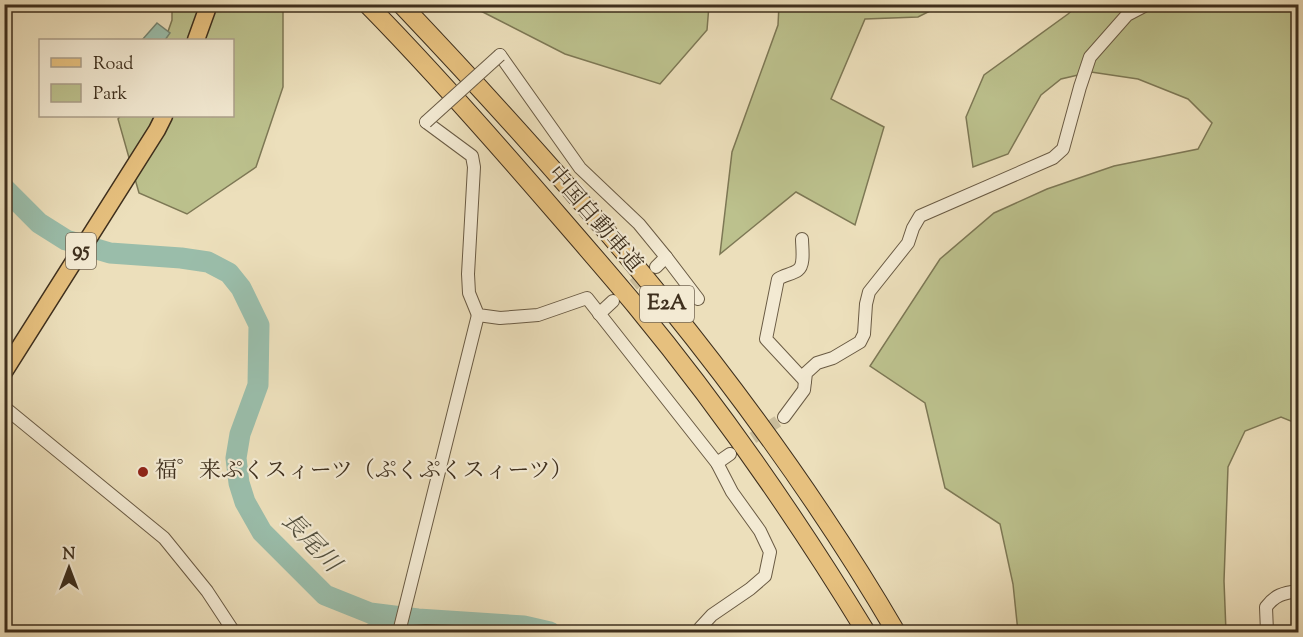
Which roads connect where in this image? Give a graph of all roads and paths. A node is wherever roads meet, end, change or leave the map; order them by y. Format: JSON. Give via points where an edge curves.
{"nodes":[{"id":1,"x":209,"y":4,"type":"edge"},
{"id":2,"x":367,"y":4,"type":"edge"},
{"id":3,"x":401,"y":4,"type":"edge"},
{"id":4,"x":1148,"y":4,"type":"edge"},
{"id":5,"x":196,"y":39,"type":"edge"},
{"id":6,"x":161,"y":123,"type":"edge"},
{"id":7,"x":802,"y":239,"type":"dead end"},
{"id":8,"x":666,"y":257,"type":"junction"},
{"id":9,"x":656,"y":267,"type":"tunnel mouth"},
{"id":10,"x":698,"y":299,"type":"dead end"},
{"id":11,"x":613,"y":301,"type":"tunnel mouth"},
{"id":12,"x":599,"y":314,"type":"junction"},
{"id":13,"x":478,"y":315,"type":"junction"},
{"id":14,"x":4,"y":372,"type":"edge"},
{"id":15,"x":805,"y":381,"type":"junction"},
{"id":16,"x":4,"y":406,"type":"edge"},
{"id":17,"x":784,"y":417,"type":"tunnel mouth"},
{"id":18,"x":730,"y":454,"type":"tunnel mouth"},
{"id":19,"x":717,"y":463,"type":"junction"},
{"id":20,"x":1299,"y":591,"type":"edge"},
{"id":21,"x":699,"y":631,"type":"edge"},
{"id":22,"x":234,"y":633,"type":"edge"},
{"id":23,"x":399,"y":633,"type":"edge"},
{"id":24,"x":413,"y":633,"type":"edge"},
{"id":25,"x":454,"y":633,"type":"edge"},
{"id":26,"x":866,"y":633,"type":"edge"},
{"id":27,"x":896,"y":633,"type":"edge"},
{"id":28,"x":1268,"y":633,"type":"edge"}],
"edges":[{"from":1,"to":5,"type":"main road"},
{"from":2,"to":26,"type":"highway","name":"中国自動車道","number":"E2A","via":[[637,306],[771,484]]},
{"from":3,"to":27,"type":"highway","name":"中国自動車道","number":"E2A","via":[[558,174],[728,382],[844,548]]},
{"from":4,"to":15,"type":"street","via":[[1127,15],[1090,57],[1063,148],[1053,159],[920,216],[908,243],[869,292],[860,342],[817,363],[806,373]]},
{"from":6,"to":14,"type":"main road","number":"95"},
{"from":7,"to":15,"type":"street","via":[[801,266],[778,279],[766,339]]},
{"from":8,"to":9,"type":"street"},
{"from":8,"to":10,"type":"street"},
{"from":8,"to":13,"type":"street","bridge":true,"via":[[639,224],[580,168],[500,55],[426,122],[472,156],[468,274],[469,293]]},
{"from":11,"to":12,"type":"street"},
{"from":12,"to":13,"type":"street","via":[[587,298],[538,315]]},
{"from":12,"to":19,"type":"street"},
{"from":13,"to":23,"type":"street"},
{"from":15,"to":17,"type":"street","via":[[804,390]]},
{"from":16,"to":22,"type":"street","via":[[164,538],[207,591]]},
{"from":18,"to":19,"type":"street"},
{"from":19,"to":21,"type":"street","via":[[770,552],[765,576],[712,615]]},
{"from":20,"to":28,"type":"street","via":[[1282,593],[1266,607]]},
{"from":24,"to":25,"type":"street"}]}
